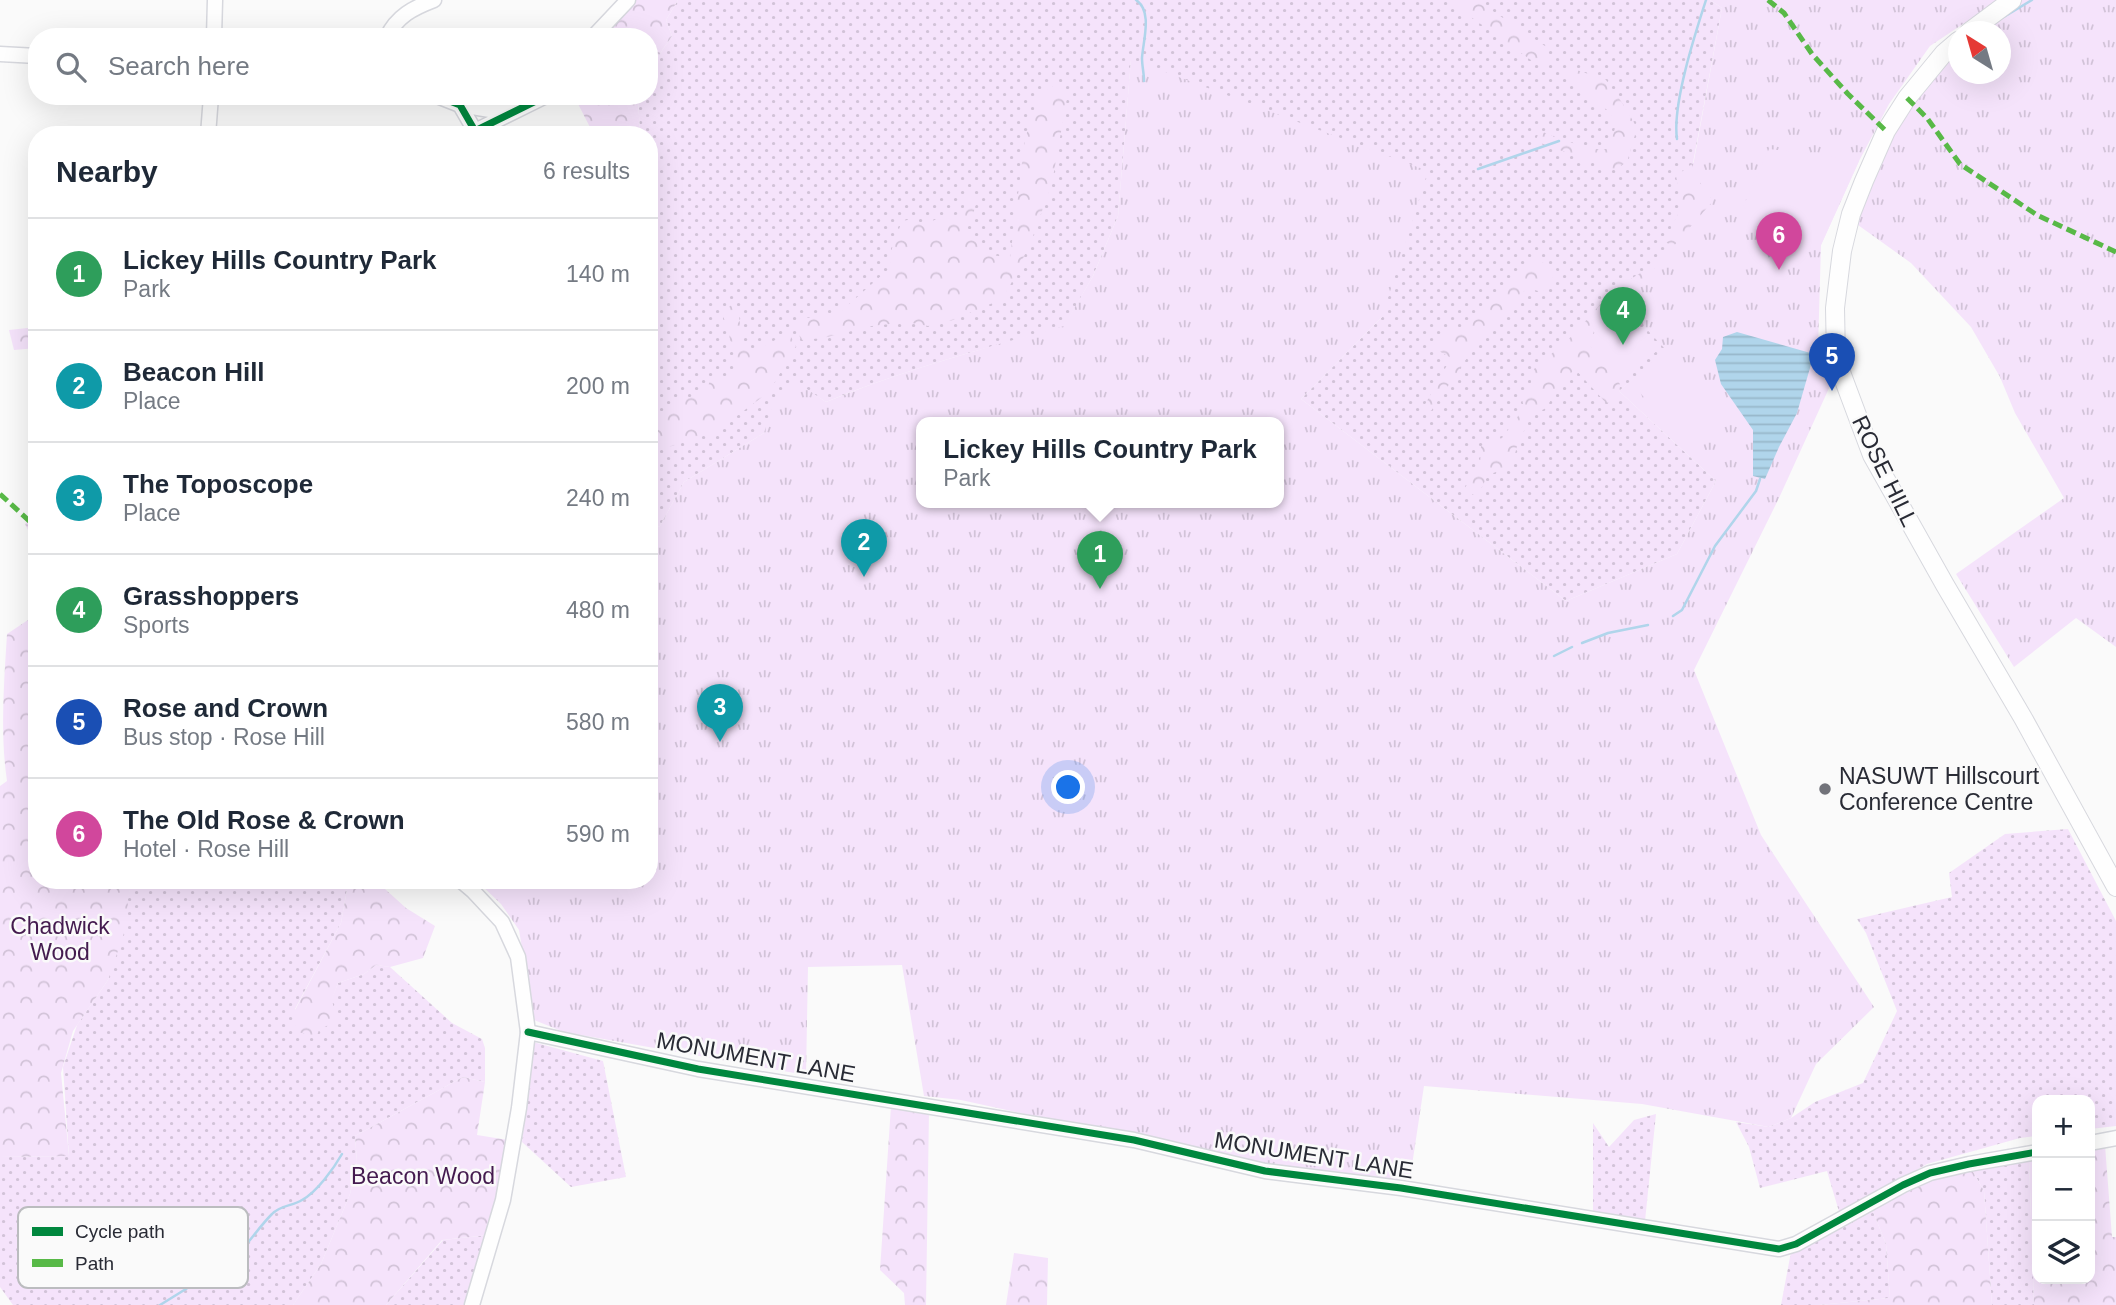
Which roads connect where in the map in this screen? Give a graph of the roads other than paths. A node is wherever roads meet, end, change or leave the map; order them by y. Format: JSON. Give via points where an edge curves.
{"nodes":[{"id":1,"x":215,"y":0,"type":"edge"},
{"id":2,"x":434,"y":0,"type":"edge"},
{"id":3,"x":628,"y":0,"type":"edge"},
{"id":4,"x":2012,"y":0,"type":"edge"},
{"id":5,"x":1984,"y":21,"type":"edge"},
{"id":6,"x":214,"y":28,"type":"edge"},
{"id":7,"x":391,"y":28,"type":"edge"},
{"id":8,"x":602,"y":28,"type":"edge"},
{"id":9,"x":1948,"y":50,"type":"edge"},
{"id":10,"x":0,"y":54,"type":"edge"},
{"id":11,"x":28,"y":56,"type":"edge"},
{"id":12,"x":210,"y":105,"type":"edge"},
{"id":13,"x":460,"y":105,"type":"joint"},
{"id":14,"x":527,"y":105,"type":"edge"},
{"id":15,"x":514,"y":111,"type":"junction"},
{"id":16,"x":209,"y":126,"type":"edge"},
{"id":17,"x":472,"y":126,"type":"edge"},
{"id":18,"x":485,"y":126,"type":"edge"},
{"id":19,"x":2116,"y":887,"type":"edge"},
{"id":20,"x":471,"y":889,"type":"edge"},
{"id":21,"x":528,"y":1032,"type":"junction"},
{"id":22,"x":2116,"y":1138,"type":"edge"},
{"id":23,"x":2095,"y":1142,"type":"edge"},
{"id":24,"x":2032,"y":1153,"type":"edge"},
{"id":25,"x":472,"y":1305,"type":"edge"}],
"edges":[{"from":1,"to":6,"type":"street"},
{"from":2,"to":7,"type":"street","via":[[412,8]]},
{"from":3,"to":8,"type":"street"},
{"from":4,"to":5,"type":"main road"},
{"from":9,"to":19,"type":"main road","name":"ROSE HILL","via":[[1886,131],[1851,214],[1835,309],[1836,359],[1872,455]]},
{"from":10,"to":11,"type":"street"},
{"from":12,"to":16,"type":"street"},
{"from":13,"to":15,"type":"street"},
{"from":13,"to":17,"type":"street"},
{"from":14,"to":15,"type":"street"},
{"from":15,"to":18,"type":"street"},
{"from":20,"to":21,"type":"street","via":[[502,922],[518,957]]},
{"from":21,"to":24,"type":"street","name":"MONUMENT LANE","via":[[698,1069],[1133,1140],[1265,1171],[1401,1188],[1779,1249],[1930,1173]]},
{"from":21,"to":25,"type":"street","via":[[503,1200]]},
{"from":22,"to":23,"type":"street"}]}
